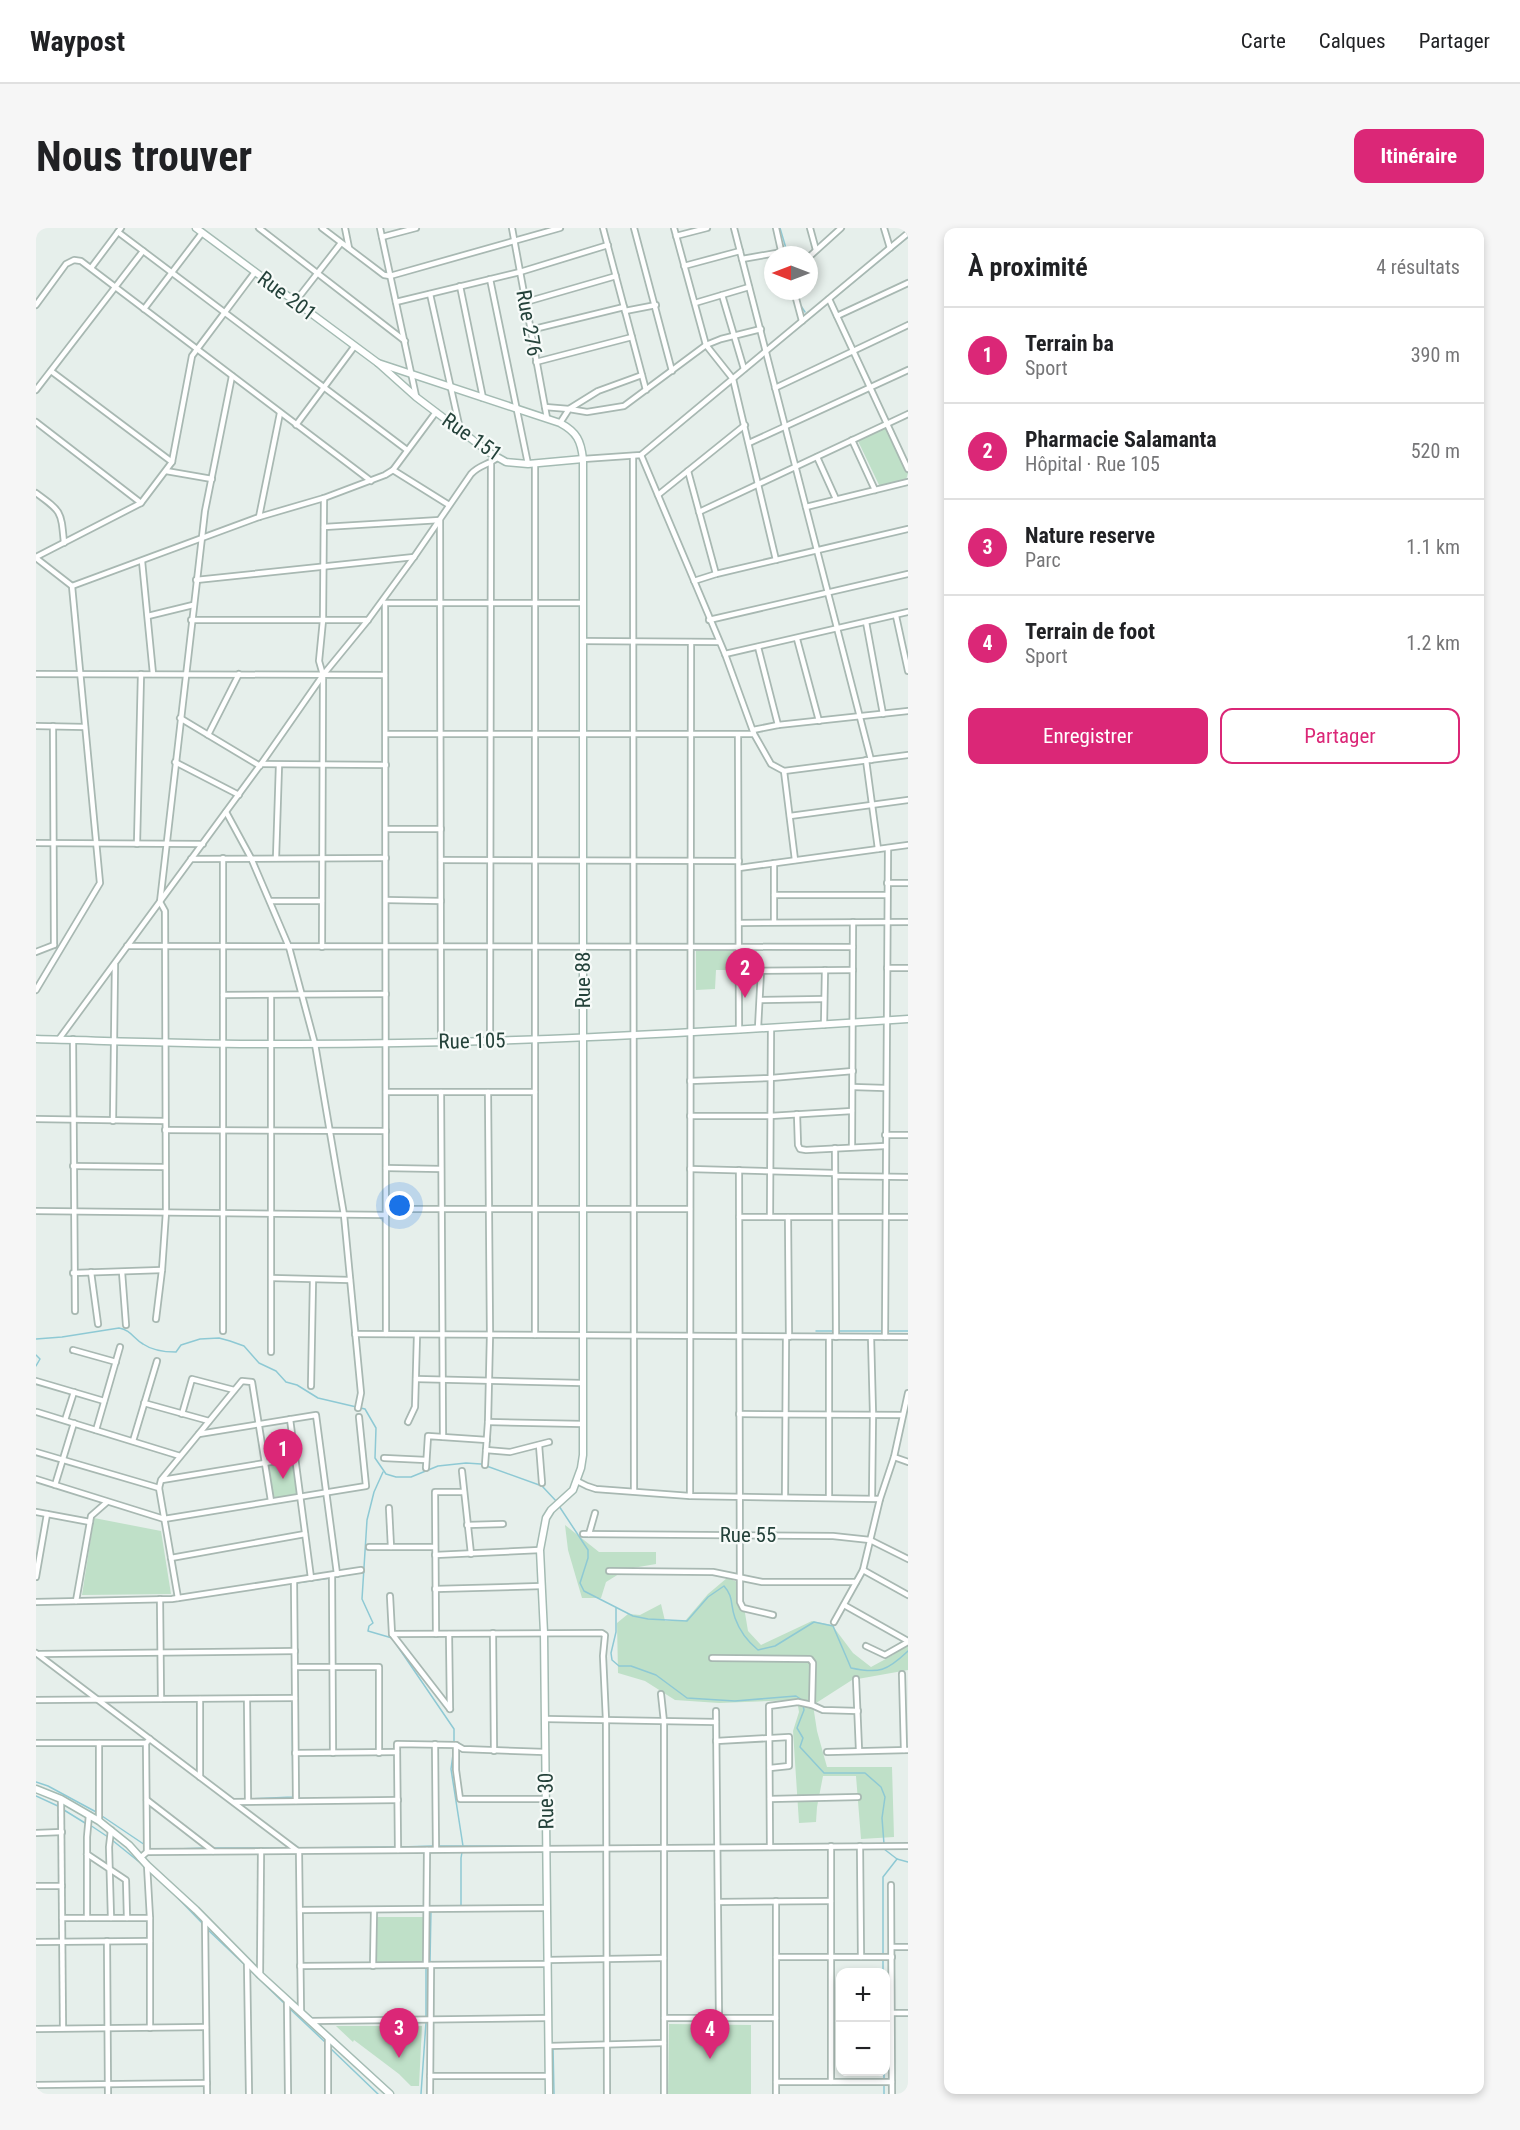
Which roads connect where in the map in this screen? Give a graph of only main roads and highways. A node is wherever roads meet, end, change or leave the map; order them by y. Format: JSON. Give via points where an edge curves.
{"nodes":[{"id":1,"x":196,"y":228,"type":"edge"},
{"id":2,"x":378,"y":363,"type":"junction"},
{"id":3,"x":583,"y":459,"type":"junction"},
{"id":4,"x":908,"y":1019,"type":"edge"},
{"id":5,"x":583,"y":1037,"type":"junction"},
{"id":6,"x":36,"y":1038,"type":"edge"},
{"id":7,"x":551,"y":1510,"type":"joint"},
{"id":8,"x":36,"y":1789,"type":"edge"},
{"id":9,"x":390,"y":2094,"type":"edge"},
{"id":10,"x":549,"y":2094,"type":"edge"}],
"edges":[{"from":1,"to":2,"type":"main road","name":"Rue 201"},
{"from":2,"to":3,"type":"main road","name":"Rue 88","via":[[560,423],[572,429],[581,442]]},
{"from":2,"to":3,"type":"main road","name":"Rue 151","via":[[497,458],[531,464]]},
{"from":3,"to":5,"type":"main road","name":"Rue 88"},
{"from":4,"to":5,"type":"main road","name":"Rue 105"},
{"from":5,"to":6,"type":"main road","name":"Rue 105","via":[[315,1044]]},
{"from":5,"to":7,"type":"main road","name":"Rue 88","via":[[583,1455],[577,1481]]},
{"from":7,"to":10,"type":"main road","name":"Rue 30","via":[[540,1550],[546,1719]]},
{"from":8,"to":9,"type":"main road","via":[[61,1799],[111,1830],[300,2013]]}]}
